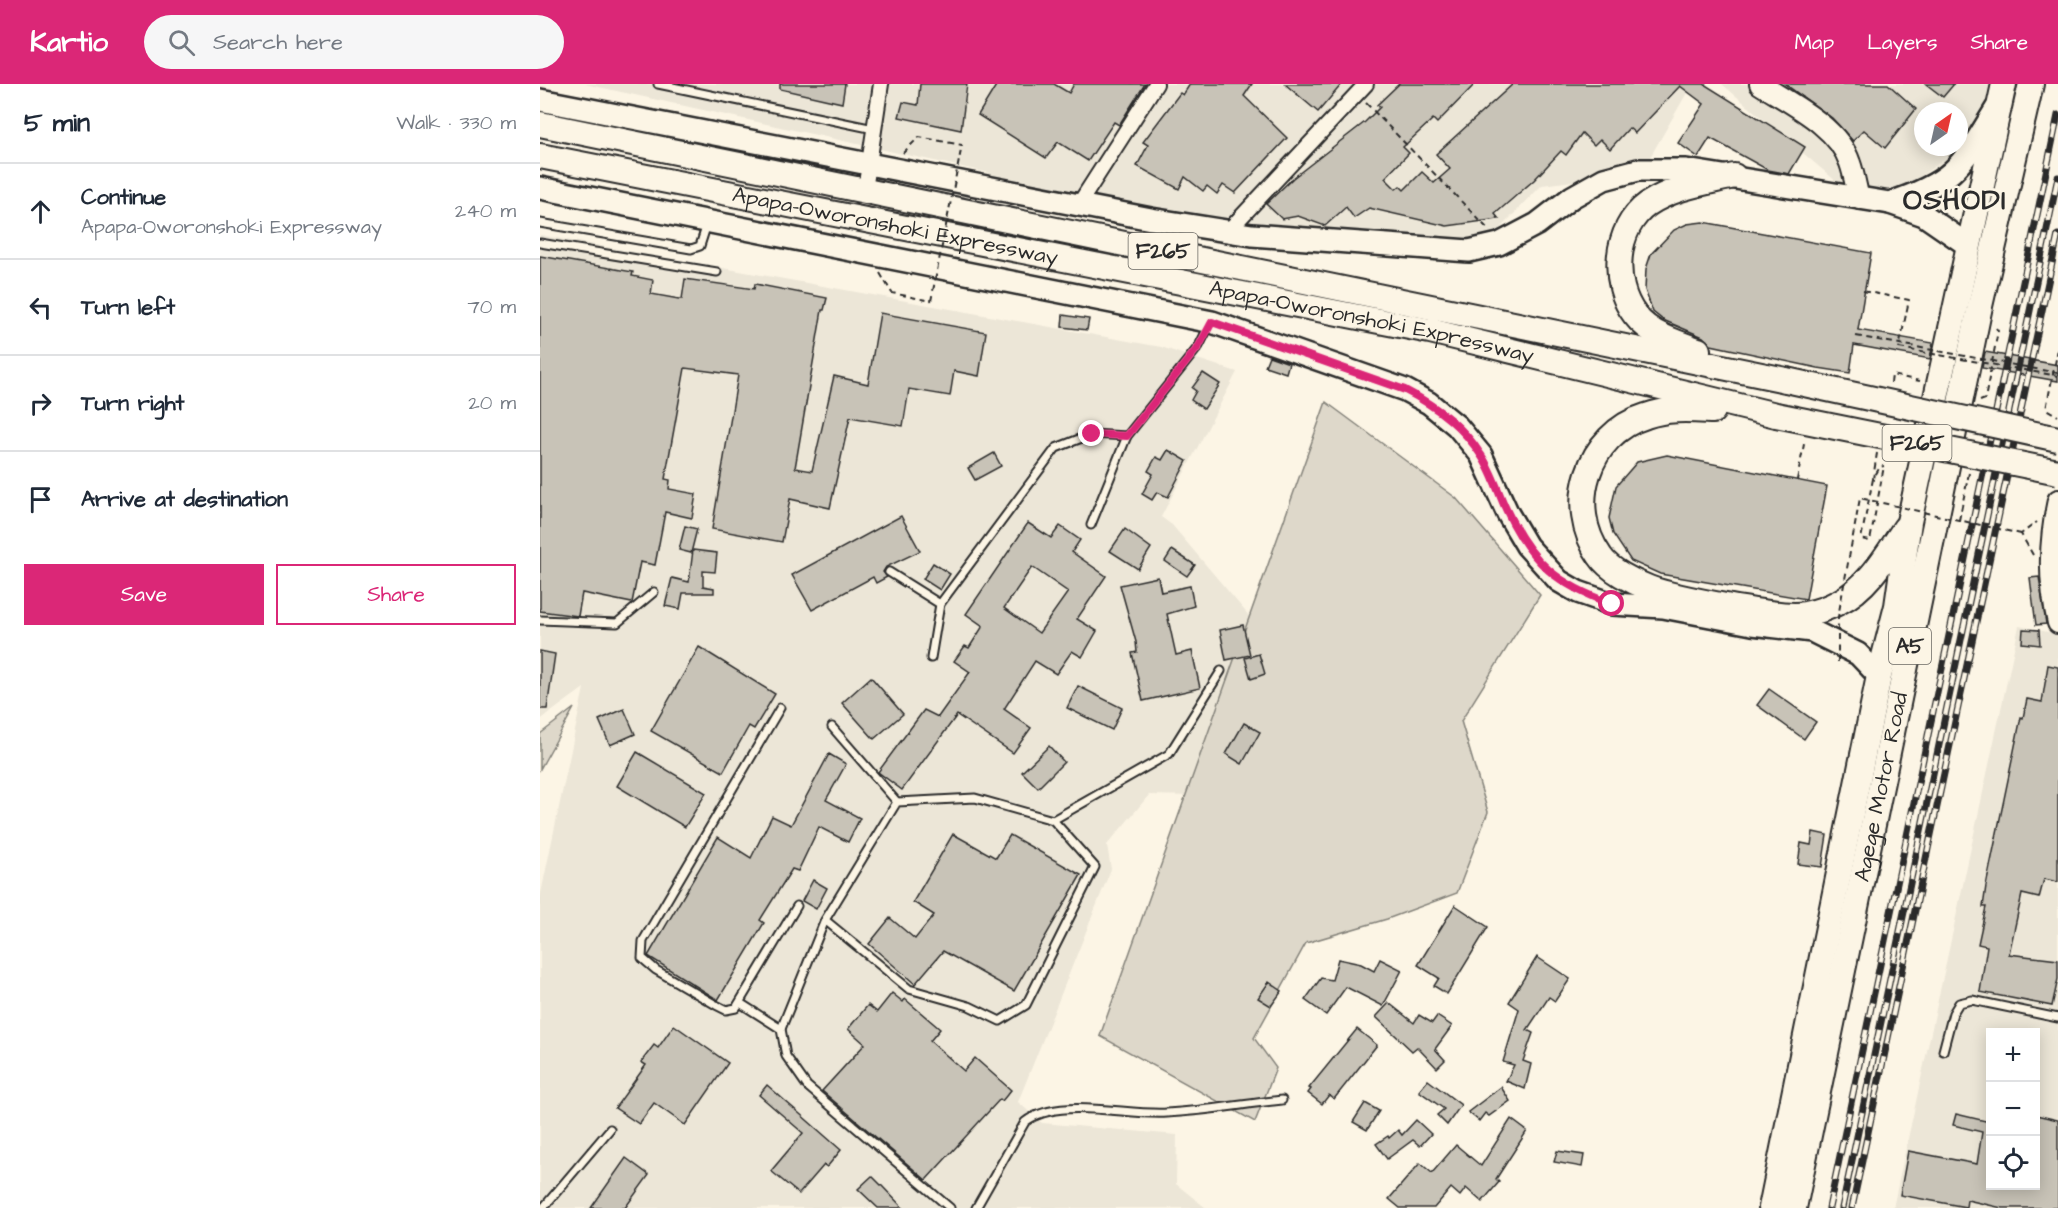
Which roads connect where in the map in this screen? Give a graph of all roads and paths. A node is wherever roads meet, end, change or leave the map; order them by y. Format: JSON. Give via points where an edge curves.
{"nodes":[{"id":1,"x":658,"y":84,"type":"edge"},
{"id":2,"x":882,"y":84,"type":"edge"},
{"id":3,"x":1156,"y":84,"type":"edge"},
{"id":4,"x":1760,"y":84,"type":"edge"},
{"id":5,"x":2031,"y":84,"type":"edge"},
{"id":6,"x":1362,"y":89,"type":"edge"},
{"id":7,"x":2005,"y":90,"type":"edge"},
{"id":8,"x":540,"y":100,"type":"edge"},
{"id":9,"x":540,"y":124,"type":"edge"},
{"id":10,"x":874,"y":129,"type":"junction"},
{"id":11,"x":919,"y":137,"type":"dead end"},
{"id":12,"x":540,"y":156,"type":"edge"},
{"id":13,"x":868,"y":164,"type":"junction"},
{"id":14,"x":1734,"y":176,"type":"junction"},
{"id":15,"x":540,"y":188,"type":"edge"},
{"id":16,"x":865,"y":190,"type":"junction"},
{"id":17,"x":1859,"y":199,"type":"junction"},
{"id":18,"x":1890,"y":202,"type":"junction"},
{"id":19,"x":1079,"y":204,"type":"junction"},
{"id":20,"x":707,"y":221,"type":"junction"},
{"id":21,"x":540,"y":223,"type":"edge"},
{"id":22,"x":1228,"y":231,"type":"junction"},
{"id":23,"x":540,"y":243,"type":"edge"},
{"id":24,"x":1499,"y":244,"type":"junction"},
{"id":25,"x":1969,"y":246,"type":"junction"},
{"id":26,"x":717,"y":272,"type":"dead end"},
{"id":27,"x":1863,"y":291,"type":"dead end"},
{"id":28,"x":892,"y":293,"type":"dead end"},
{"id":29,"x":1212,"y":322,"type":"junction"},
{"id":30,"x":1998,"y":331,"type":"dead end"},
{"id":31,"x":1857,"y":336,"type":"dead end"},
{"id":32,"x":2058,"y":349,"type":"edge"},
{"id":33,"x":1992,"y":364,"type":"junction"},
{"id":34,"x":2058,"y":374,"type":"edge"},
{"id":35,"x":2052,"y":375,"type":"junction"},
{"id":36,"x":1786,"y":380,"type":"junction"},
{"id":37,"x":1985,"y":399,"type":"dead end"},
{"id":38,"x":1776,"y":415,"type":"junction"},
{"id":39,"x":2058,"y":416,"type":"edge"},
{"id":40,"x":1127,"y":436,"type":"junction"},
{"id":41,"x":2058,"y":439,"type":"edge"},
{"id":42,"x":1884,"y":466,"type":"dead end"},
{"id":43,"x":2058,"y":472,"type":"edge"},
{"id":44,"x":1873,"y":479,"type":"dead end"},
{"id":45,"x":1967,"y":483,"type":"dead end"},
{"id":46,"x":2058,"y":500,"type":"edge"},
{"id":47,"x":1878,"y":501,"type":"junction"},
{"id":48,"x":1959,"y":520,"type":"junction"},
{"id":49,"x":1909,"y":522,"type":"junction"},
{"id":50,"x":1091,"y":525,"type":"dead end"},
{"id":51,"x":2021,"y":534,"type":"dead end"},
{"id":52,"x":889,"y":572,"type":"dead end"},
{"id":53,"x":654,"y":592,"type":"dead end"},
{"id":54,"x":940,"y":604,"type":"junction"},
{"id":55,"x":540,"y":620,"type":"edge"},
{"id":56,"x":2058,"y":622,"type":"edge"},
{"id":57,"x":931,"y":658,"type":"dead end"},
{"id":58,"x":1838,"y":662,"type":"dead end"},
{"id":59,"x":1221,"y":671,"type":"dead end"},
{"id":60,"x":1879,"y":676,"type":"junction"},
{"id":61,"x":780,"y":708,"type":"dead end"},
{"id":62,"x":832,"y":727,"type":"dead end"},
{"id":63,"x":897,"y":802,"type":"junction"},
{"id":64,"x":1053,"y":820,"type":"junction"},
{"id":65,"x":797,"y":906,"type":"dead end"},
{"id":66,"x":825,"y":920,"type":"junction"},
{"id":67,"x":1831,"y":971,"type":"junction"},
{"id":68,"x":740,"y":1003,"type":"junction"},
{"id":69,"x":2058,"y":1018,"type":"edge"},
{"id":70,"x":782,"y":1029,"type":"junction"},
{"id":71,"x":1943,"y":1051,"type":"dead end"},
{"id":72,"x":1282,"y":1100,"type":"dead end"},
{"id":73,"x":610,"y":1129,"type":"dead end"},
{"id":74,"x":543,"y":1208,"type":"edge"},
{"id":75,"x":950,"y":1208,"type":"edge"},
{"id":76,"x":976,"y":1208,"type":"edge"},
{"id":77,"x":1771,"y":1208,"type":"edge"},
{"id":78,"x":1794,"y":1208,"type":"edge"}],
"edges":[{"from":1,"to":10,"type":"lane"},
{"from":2,"to":10,"type":"street"},
{"from":3,"to":19,"type":"street"},
{"from":4,"to":17,"type":"street","via":[[1809,115],[1839,142],[1850,161]]},
{"from":5,"to":67,"type":"highway","name":"Agege Motor Road","number":"A5"},
{"from":6,"to":22,"type":"street"},
{"from":6,"to":24,"type":"path"},
{"from":7,"to":18,"type":"main road","via":[[1965,159],[1947,178],[1925,191]]},
{"from":7,"to":25,"type":"highway","name":"Agege Motor Road","number":"A5"},
{"from":8,"to":13,"type":"main road"},
{"from":9,"to":16,"type":"highway","name":"Apapa-Oworonshoki Expressway","number":"F265"},
{"from":10,"to":13,"type":"street"},
{"from":11,"to":28,"type":"path","bridge":true,"via":[[962,145],[931,301]]},
{"from":12,"to":38,"type":"highway","name":"Apapa-Oworonshoki Expressway","number":"F265","via":[[1430,331]]},
{"from":13,"to":16,"type":"street"},
{"from":13,"to":19,"type":"main road"},
{"from":14,"to":17,"type":"main road"},
{"from":14,"to":24,"type":"main road","via":[[1638,170],[1604,179]]},
{"from":14,"to":36,"type":"highway","via":[[1665,193],[1645,206],[1630,223],[1621,243],[1619,275],[1630,306],[1650,329],[1677,343]]},
{"from":15,"to":20,"type":"main road","name":"Apapa-Oworonshoki Expressway"},
{"from":16,"to":36,"type":"highway","name":"Apapa-Oworonshoki Expressway","number":"F265"},
{"from":17,"to":18,"type":"main road"},
{"from":18,"to":25,"type":"main road","via":[[1924,215]]},
{"from":19,"to":22,"type":"main road"},
{"from":20,"to":21,"type":"lane","via":[[704,240],[691,249]]},
{"from":20,"to":29,"type":"main road","name":"Apapa-Oworonshoki Expressway"},
{"from":22,"to":24,"type":"main road","via":[[1469,251]]},
{"from":23,"to":26,"type":"lane"},
{"from":25,"to":49,"type":"highway","name":"Agege Motor Road","number":"A5"},
{"from":27,"to":33,"type":"path","bridge":true,"via":[[1909,300],[1899,348]]},
{"from":29,"to":40,"type":"lane","via":[[1199,346]]},
{"from":29,"to":60,"type":"main road","name":"Apapa-Oworonshoki Expressway","via":[[1405,390],[1429,403],[1457,426],[1481,455],[1527,546],[1559,581],[1578,592],[1612,604],[1663,607],[1812,631],[1858,654]]},
{"from":30,"to":33,"type":"path"},
{"from":31,"to":34,"type":"path","bridge":true},
{"from":32,"to":35,"type":"path"},
{"from":33,"to":35,"type":"path","bridge":true},
{"from":33,"to":37,"type":"path"},
{"from":34,"to":35,"type":"path","bridge":true},
{"from":35,"to":39,"type":"path","via":[[2046,410]]},
{"from":36,"to":41,"type":"highway","name":"Apapa-Oworonshoki Expressway","number":"F265","bridge":true},
{"from":38,"to":43,"type":"highway","name":"Apapa-Oworonshoki Expressway","number":"F265","bridge":true},
{"from":38,"to":49,"type":"highway","via":[[1674,409],[1644,416],[1623,428],[1588,468],[1581,512],[1601,558],[1650,588],[1769,612],[1804,615],[1841,601],[1864,583]]},
{"from":40,"to":50,"type":"lane"},
{"from":40,"to":54,"type":"lane","via":[[1092,434],[1056,448]]},
{"from":42,"to":47,"type":"path"},
{"from":44,"to":47,"type":"path","via":[[1861,539],[1870,540]]},
{"from":45,"to":48,"type":"path"},
{"from":46,"to":56,"type":"street","via":[[2052,530],[2050,589]]},
{"from":47,"to":48,"type":"path","bridge":true},
{"from":47,"to":58,"type":"path","bridge":true,"via":[[1860,498],[1838,617]]},
{"from":48,"to":51,"type":"path","bridge":true},
{"from":49,"to":60,"type":"highway","name":"Agege Motor Road","number":"A5","via":[[1897,606]]},
{"from":52,"to":54,"type":"lane"},
{"from":53,"to":55,"type":"lane","via":[[617,623]]},
{"from":54,"to":57,"type":"lane"},
{"from":59,"to":64,"type":"lane","via":[[1169,754]]},
{"from":60,"to":67,"type":"highway","name":"Agege Motor Road","number":"A5"},
{"from":61,"to":68,"type":"lane","via":[[641,948],[644,963],[716,1005],[731,1010]]},
{"from":62,"to":63,"type":"lane"},
{"from":63,"to":64,"type":"lane","via":[[975,798]]},
{"from":63,"to":66,"type":"lane"},
{"from":64,"to":66,"type":"lane","via":[[1095,867],[1026,1005],[1000,1021],[969,1005],[909,989]]},
{"from":65,"to":68,"type":"lane"},
{"from":66,"to":70,"type":"lane"},
{"from":67,"to":77,"type":"highway","name":"Agege Motor Road","number":"A5"},
{"from":67,"to":78,"type":"highway","name":"Agege Motor Road","number":"A5"},
{"from":68,"to":70,"type":"lane"},
{"from":69,"to":71,"type":"lane","via":[[1972,1000],[1959,1004],[1953,1013]]},
{"from":70,"to":75,"type":"lane","via":[[786,1056],[807,1086]]},
{"from":72,"to":76,"type":"lane","via":[[1165,1113],[1039,1113],[1025,1122]]},
{"from":73,"to":74,"type":"lane"}]}
